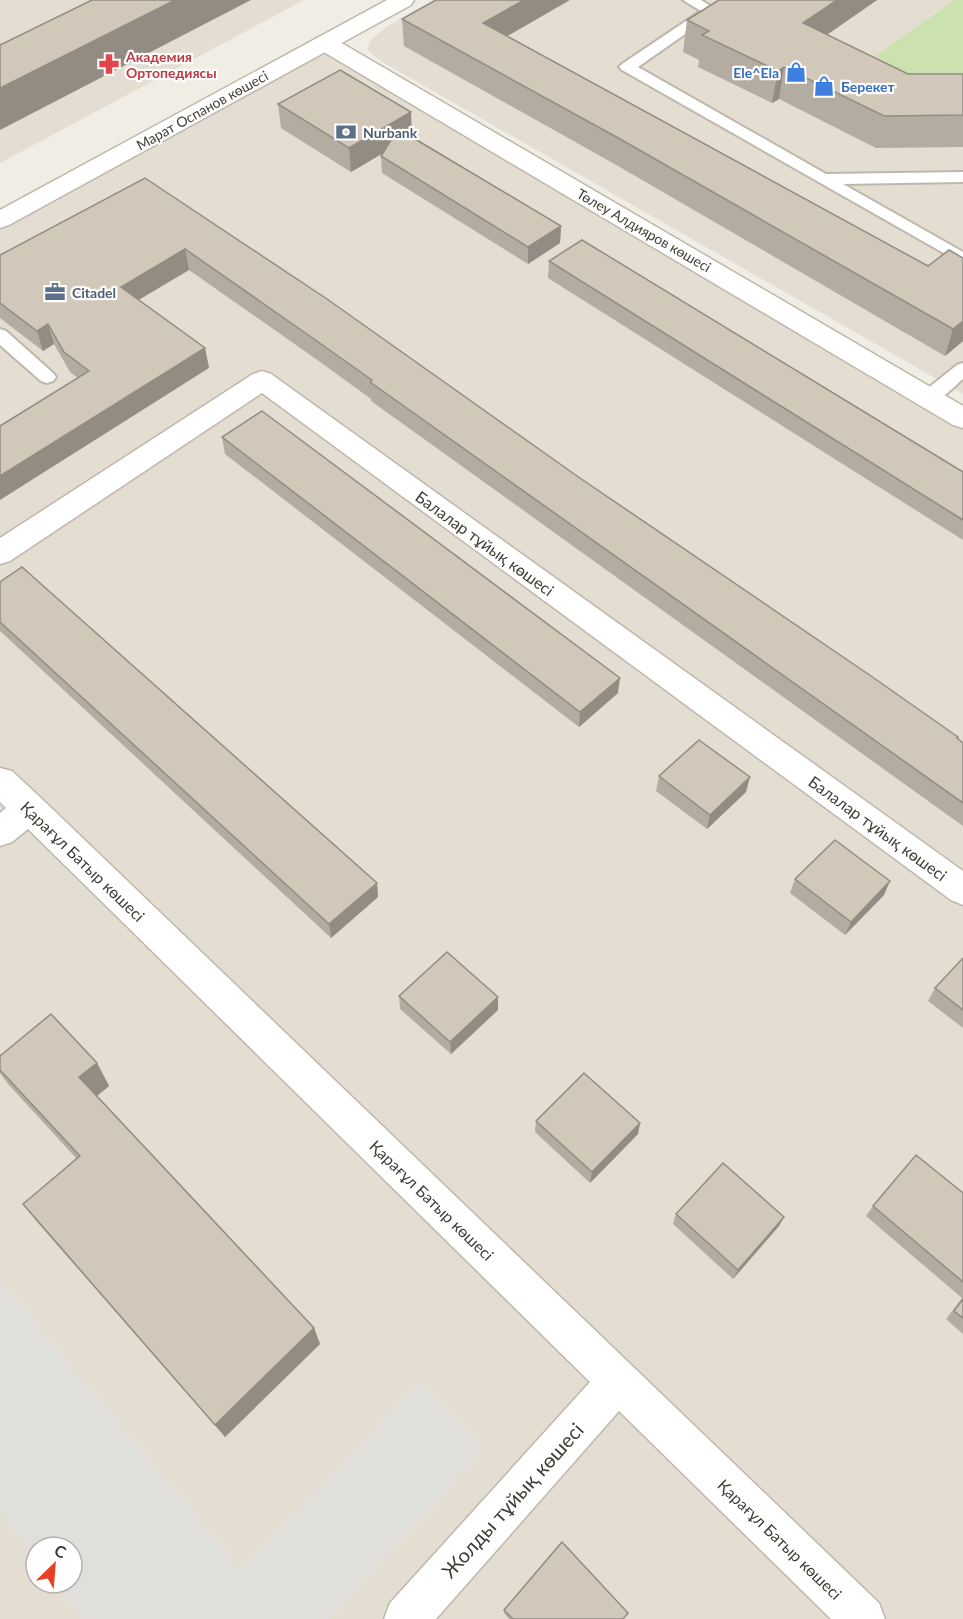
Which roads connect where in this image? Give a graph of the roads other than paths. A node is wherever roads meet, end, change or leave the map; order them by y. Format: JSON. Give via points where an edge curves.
{"nodes":[{"id":1,"x":403,"y":0,"type":"edge"},
{"id":2,"x":690,"y":0,"type":"edge"},
{"id":3,"x":325,"y":42,"type":"junction"},
{"id":4,"x":963,"y":177,"type":"edge"},
{"id":5,"x":823,"y":179,"type":"junction"},
{"id":6,"x":0,"y":220,"type":"edge"},
{"id":7,"x":963,"y":258,"type":"edge"},
{"id":8,"x":0,"y":335,"type":"edge"},
{"id":9,"x":963,"y":369,"type":"edge"},
{"id":10,"x":47,"y":377,"type":"dead end"},
{"id":11,"x":929,"y":398,"type":"junction"},
{"id":12,"x":963,"y":418,"type":"edge"},
{"id":13,"x":0,"y":553,"type":"edge"},
{"id":14,"x":0,"y":781,"type":"edge"},
{"id":15,"x":30,"y":809,"type":"junction"},
{"id":16,"x":0,"y":832,"type":"edge"},
{"id":17,"x":963,"y":890,"type":"edge"},
{"id":18,"x":618,"y":1381,"type":"junction"},
{"id":19,"x":406,"y":1619,"type":"edge"},
{"id":20,"x":863,"y":1619,"type":"edge"}],
"edges":[{"from":1,"to":3,"type":"street","name":"Марат Оспанов көшесі"},
{"from":2,"to":5,"type":"lane","via":[[711,11],[627,67]]},
{"from":3,"to":6,"type":"street","name":"Марат Оспанов көшесі"},
{"from":3,"to":11,"type":"street","name":"Төлеу Алдияров көшесі"},
{"from":4,"to":5,"type":"lane"},
{"from":5,"to":7,"type":"lane"},
{"from":8,"to":10,"type":"lane"},
{"from":9,"to":11,"type":"lane"},
{"from":11,"to":12,"type":"street","name":"Төлеу Алдияров көшесі"},
{"from":13,"to":17,"type":"street","name":"Балалар тұйық көшесі","via":[[262,380]]},
{"from":14,"to":15,"type":"street","name":"Қарағұл Батыр көшесі"},
{"from":15,"to":16,"type":"street"},
{"from":15,"to":18,"type":"street","name":"Қарағұл Батыр көшесі"},
{"from":18,"to":19,"type":"street","name":"Жолды тұйық көшесі"},
{"from":18,"to":20,"type":"street","name":"Қарағұл Батыр көшесі"}]}
